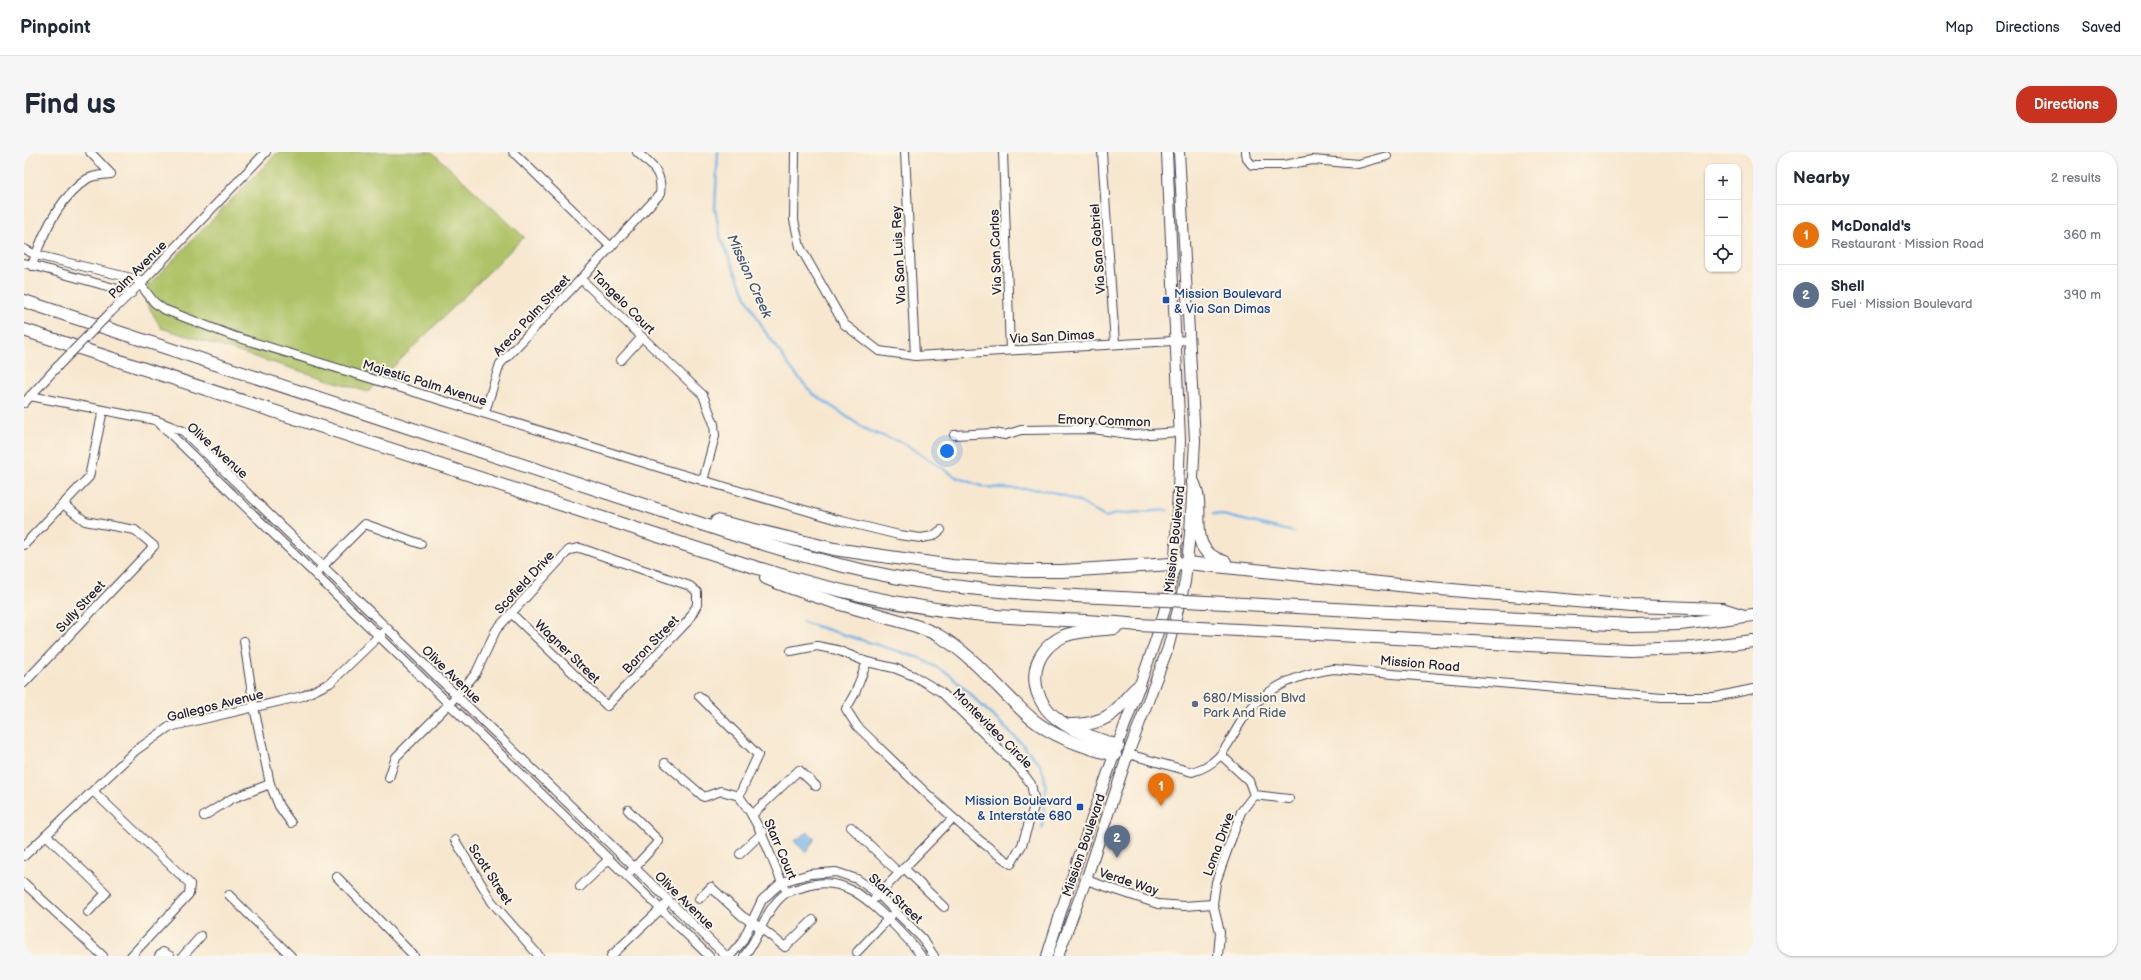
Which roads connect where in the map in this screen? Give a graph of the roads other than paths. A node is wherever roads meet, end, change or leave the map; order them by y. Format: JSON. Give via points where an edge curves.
{"nodes":[{"id":1,"x":90,"y":152,"type":"edge"},
{"id":2,"x":266,"y":152,"type":"edge"},
{"id":3,"x":513,"y":152,"type":"edge"},
{"id":4,"x":637,"y":152,"type":"edge"},
{"id":5,"x":795,"y":152,"type":"edge"},
{"id":6,"x":905,"y":152,"type":"edge"},
{"id":7,"x":1003,"y":152,"type":"edge"},
{"id":8,"x":1102,"y":152,"type":"edge"},
{"id":9,"x":1167,"y":152,"type":"edge"},
{"id":10,"x":1180,"y":152,"type":"edge"},
{"id":11,"x":1246,"y":152,"type":"edge"},
{"id":12,"x":1387,"y":156,"type":"dead end"},
{"id":13,"x":612,"y":247,"type":"junction"},
{"id":14,"x":24,"y":249,"type":"edge"},
{"id":15,"x":36,"y":255,"type":"junction"},
{"id":16,"x":28,"y":264,"type":"edge"},
{"id":17,"x":580,"y":279,"type":"junction"},
{"id":18,"x":142,"y":282,"type":"junction"},
{"id":19,"x":132,"y":293,"type":"junction"},
{"id":20,"x":24,"y":302,"type":"edge"},
{"id":21,"x":24,"y":330,"type":"edge"},
{"id":22,"x":642,"y":337,"type":"junction"},
{"id":23,"x":1190,"y":340,"type":"junction"},
{"id":24,"x":1176,"y":341,"type":"junction"},
{"id":25,"x":1115,"y":344,"type":"junction"},
{"id":26,"x":1010,"y":350,"type":"junction"},
{"id":27,"x":915,"y":356,"type":"junction"},
{"id":28,"x":621,"y":360,"type":"dead end"},
{"id":29,"x":30,"y":396,"type":"junction"},
{"id":30,"x":24,"y":403,"type":"edge"},
{"id":31,"x":103,"y":410,"type":"junction"},
{"id":32,"x":485,"y":412,"type":"junction"},
{"id":33,"x":155,"y":420,"type":"junction"},
{"id":34,"x":1180,"y":432,"type":"junction"},
{"id":35,"x":954,"y":435,"type":"dead end"},
{"id":36,"x":703,"y":481,"type":"junction"},
{"id":37,"x":1193,"y":482,"type":"junction"},
{"id":38,"x":620,"y":496,"type":"junction"},
{"id":39,"x":63,"y":504,"type":"junction"},
{"id":40,"x":941,"y":530,"type":"dead end"},
{"id":41,"x":421,"y":544,"type":"dead end"},
{"id":42,"x":24,"y":545,"type":"edge"},
{"id":43,"x":697,"y":549,"type":"junction"},
{"id":44,"x":1181,"y":563,"type":"junction"},
{"id":45,"x":323,"y":566,"type":"junction"},
{"id":46,"x":1244,"y":568,"type":"junction"},
{"id":47,"x":316,"y":574,"type":"junction"},
{"id":48,"x":697,"y":592,"type":"joint"},
{"id":49,"x":511,"y":613,"type":"junction"},
{"id":50,"x":1748,"y":616,"type":"edge"},
{"id":51,"x":1138,"y":625,"type":"junction"},
{"id":52,"x":386,"y":628,"type":"junction"},
{"id":53,"x":379,"y":636,"type":"junction"},
{"id":54,"x":244,"y":641,"type":"dead end"},
{"id":55,"x":1753,"y":641,"type":"edge"},
{"id":56,"x":791,"y":651,"type":"dead end"},
{"id":57,"x":867,"y":662,"type":"junction"},
{"id":58,"x":24,"y":683,"type":"edge"},
{"id":59,"x":1139,"y":686,"type":"junction"},
{"id":60,"x":1753,"y":689,"type":"edge"},
{"id":61,"x":457,"y":695,"type":"junction"},
{"id":62,"x":699,"y":696,"type":"dead end"},
{"id":63,"x":450,"y":703,"type":"junction"},
{"id":64,"x":607,"y":706,"type":"joint"},
{"id":65,"x":254,"y":707,"type":"junction"},
{"id":66,"x":1067,"y":725,"type":"junction"},
{"id":67,"x":1116,"y":750,"type":"junction"},
{"id":68,"x":1128,"y":754,"type":"junction"},
{"id":69,"x":1221,"y":755,"type":"junction"},
{"id":70,"x":665,"y":763,"type":"dead end"},
{"id":71,"x":389,"y":778,"type":"dead end"},
{"id":72,"x":270,"y":784,"type":"junction"},
{"id":73,"x":816,"y":786,"type":"dead end"},
{"id":74,"x":94,"y":792,"type":"junction"},
{"id":75,"x":1254,"y":795,"type":"junction"},
{"id":76,"x":740,"y":796,"type":"junction"},
{"id":77,"x":1288,"y":799,"type":"dead end"},
{"id":78,"x":628,"y":810,"type":"dead end"},
{"id":79,"x":753,"y":814,"type":"junction"},
{"id":80,"x":204,"y":816,"type":"dead end"},
{"id":81,"x":952,"y":819,"type":"junction"},
{"id":82,"x":291,"y":823,"type":"dead end"},
{"id":83,"x":851,"y":827,"type":"dead end"},
{"id":84,"x":763,"y":832,"type":"junction"},
{"id":85,"x":46,"y":835,"type":"junction"},
{"id":86,"x":455,"y":840,"type":"dead end"},
{"id":87,"x":740,"y":854,"type":"dead end"},
{"id":88,"x":24,"y":856,"type":"edge"},
{"id":89,"x":609,"y":859,"type":"junction"},
{"id":90,"x":634,"y":868,"type":"junction"},
{"id":91,"x":901,"y":870,"type":"junction"},
{"id":92,"x":627,"y":876,"type":"junction"},
{"id":93,"x":337,"y":878,"type":"dead end"},
{"id":94,"x":1086,"y":880,"type":"junction"},
{"id":95,"x":782,"y":882,"type":"junction"},
{"id":96,"x":24,"y":883,"type":"edge"},
{"id":97,"x":580,"y":887,"type":"dead end"},
{"id":98,"x":787,"y":893,"type":"junction"},
{"id":99,"x":878,"y":894,"type":"junction"},
{"id":100,"x":229,"y":895,"type":"dead end"},
{"id":101,"x":699,"y":899,"type":"dead end"},
{"id":102,"x":669,"y":902,"type":"junction"},
{"id":103,"x":871,"y":902,"type":"junction"},
{"id":104,"x":1213,"y":904,"type":"junction"},
{"id":105,"x":944,"y":907,"type":"dead end"},
{"id":106,"x":660,"y":909,"type":"junction"},
{"id":107,"x":896,"y":911,"type":"junction"},
{"id":108,"x":88,"y":912,"type":"dead end"},
{"id":109,"x":888,"y":919,"type":"junction"},
{"id":110,"x":812,"y":920,"type":"dead end"},
{"id":111,"x":752,"y":923,"type":"junction"},
{"id":112,"x":761,"y":928,"type":"junction"},
{"id":113,"x":200,"y":936,"type":"dead end"},
{"id":114,"x":857,"y":952,"type":"dead end"},
{"id":115,"x":102,"y":956,"type":"edge"},
{"id":116,"x":131,"y":956,"type":"edge"},
{"id":117,"x":159,"y":956,"type":"edge"},
{"id":118,"x":170,"y":956,"type":"edge"},
{"id":119,"x":183,"y":956,"type":"edge"},
{"id":120,"x":291,"y":956,"type":"edge"},
{"id":121,"x":414,"y":956,"type":"edge"},
{"id":122,"x":539,"y":956,"type":"edge"},
{"id":123,"x":611,"y":956,"type":"edge"},
{"id":124,"x":709,"y":956,"type":"edge"},
{"id":125,"x":726,"y":956,"type":"edge"},
{"id":126,"x":730,"y":956,"type":"edge"},
{"id":127,"x":744,"y":956,"type":"edge"},
{"id":128,"x":921,"y":956,"type":"edge"},
{"id":129,"x":934,"y":956,"type":"edge"},
{"id":130,"x":1047,"y":956,"type":"edge"},
{"id":131,"x":1058,"y":956,"type":"edge"},
{"id":132,"x":1218,"y":956,"type":"edge"}],
"edges":[{"from":1,"to":15,"type":"street","via":[[111,174],[88,178],[62,203],[50,222]]},
{"from":2,"to":18,"type":"street","name":"Palm Avenue"},
{"from":3,"to":13,"type":"street"},
{"from":4,"to":13,"type":"street","name":"Tangelo Court","via":[[656,170],[660,178],[660,194]]},
{"from":5,"to":27,"type":"street","name":"Via San Dimas","via":[[794,220],[800,247],[844,324],[879,351]]},
{"from":6,"to":27,"type":"street","name":"Via San Luis Rey"},
{"from":7,"to":26,"type":"street","name":"Via San Carlos"},
{"from":8,"to":25,"type":"street","name":"Via San Gabriel"},
{"from":9,"to":24,"type":"main road","name":"Mission Boulevard"},
{"from":10,"to":23,"type":"main road","name":"Mission Boulevard"},
{"from":11,"to":12,"type":"street","via":[[1247,159],[1252,165],[1282,166],[1313,160],[1358,164]]},
{"from":13,"to":17,"type":"street","name":"Tangelo Court"},
{"from":14,"to":15,"type":"street"},
{"from":15,"to":16,"type":"street"},
{"from":15,"to":18,"type":"street"},
{"from":16,"to":19,"type":"street"},
{"from":17,"to":22,"type":"street","name":"Tangelo Court"},
{"from":17,"to":32,"type":"street","name":"Areca Palm Street","via":[[500,364]]},
{"from":18,"to":19,"type":"street","name":"Palm Avenue"},
{"from":18,"to":32,"type":"street","name":"Majestic Palm Avenue","via":[[147,293],[163,309],[233,336]]},
{"from":19,"to":29,"type":"street","name":"Palm Avenue","bridge":true},
{"from":20,"to":38,"type":"highway"},
{"from":21,"to":43,"type":"highway"},
{"from":22,"to":28,"type":"street"},
{"from":22,"to":36,"type":"street","name":"Tangelo Court","via":[[703,395],[710,409],[715,436]]},
{"from":23,"to":24,"type":"street","name":"Via San Dimas"},
{"from":23,"to":37,"type":"main road","name":"Mission Boulevard","via":[[1195,440]]},
{"from":24,"to":25,"type":"street","name":"Via San Dimas"},
{"from":24,"to":34,"type":"main road","name":"Mission Boulevard"},
{"from":25,"to":26,"type":"street","name":"Via San Dimas"},
{"from":26,"to":27,"type":"street","name":"Via San Dimas"},
{"from":29,"to":30,"type":"street","name":"Palm Avenue"},
{"from":29,"to":31,"type":"street","name":"Olive Avenue"},
{"from":31,"to":33,"type":"street","name":"Olive Avenue"},
{"from":31,"to":39,"type":"street","via":[[88,477]]},
{"from":32,"to":36,"type":"street","name":"Majestic Palm Avenue"},
{"from":33,"to":45,"type":"street","name":"Olive Avenue","via":[[184,431]]},
{"from":33,"to":47,"type":"street","name":"Olive Avenue"},
{"from":34,"to":35,"type":"street","name":"Emory Common","via":[[1135,435],[1093,429],[1021,430],[1005,435]]},
{"from":34,"to":44,"type":"main road","name":"Mission Boulevard"},
{"from":36,"to":40,"type":"street","name":"Majestic Palm Avenue","via":[[899,535],[920,538],[933,536]]},
{"from":37,"to":44,"type":"main road","name":"Mission Boulevard"},
{"from":37,"to":46,"type":"highway","via":[[1198,493],[1198,529],[1203,547],[1214,558]]},
{"from":38,"to":44,"type":"highway","via":[[802,542],[915,562],[1026,571]]},
{"from":38,"to":50,"type":"highway","bridge":true,"via":[[782,549],[884,575],[992,591],[1614,625],[1680,624]]},
{"from":39,"to":42,"type":"street"},
{"from":39,"to":58,"type":"street","name":"Sully Street","via":[[85,522],[135,530],[154,546]]},
{"from":41,"to":45,"type":"street","via":[[366,524]]},
{"from":43,"to":51,"type":"highway","via":[[809,583],[908,605],[991,616]]},
{"from":43,"to":67,"type":"highway","via":[[804,593],[918,627],[939,636],[957,648],[1047,730],[1063,738]]},
{"from":44,"to":46,"type":"highway"},
{"from":44,"to":59,"type":"main road","name":"Mission Boulevard","via":[[1172,581]]},
{"from":44,"to":68,"type":"main road","name":"Mission Boulevard","via":[[1185,582],[1168,648]]},
{"from":45,"to":47,"type":"street"},
{"from":45,"to":52,"type":"street","name":"Olive Avenue"},
{"from":46,"to":50,"type":"highway","via":[[1632,606],[1722,609]]},
{"from":47,"to":53,"type":"street","name":"Olive Avenue"},
{"from":48,"to":49,"type":"street","name":"Scofield Drive","via":[[690,586],[580,548],[569,550]]},
{"from":48,"to":64,"type":"street","name":"Baron Street","via":[[697,605],[688,621]]},
{"from":49,"to":61,"type":"street","name":"Scofield Drive","via":[[496,630],[476,673]]},
{"from":49,"to":64,"type":"street","name":"Wagner Street"},
{"from":51,"to":55,"type":"highway","bridge":true,"via":[[1622,650],[1695,648]]},
{"from":51,"to":66,"type":"highway","via":[[1075,632],[1053,642],[1039,660],[1034,673],[1038,698],[1047,710]]},
{"from":52,"to":53,"type":"street","name":"Gallegos Avenue"},
{"from":52,"to":61,"type":"street","name":"Olive Avenue"},
{"from":53,"to":63,"type":"street","name":"Olive Avenue"},
{"from":53,"to":65,"type":"street","name":"Gallegos Avenue","via":[[330,683],[304,696]]},
{"from":54,"to":65,"type":"street"},
{"from":56,"to":57,"type":"street","via":[[817,646],[837,650]]},
{"from":57,"to":81,"type":"street","name":"Montevideo Circle","via":[[846,709],[857,726]]},
{"from":57,"to":81,"type":"street","name":"Montevideo Circle","via":[[914,676],[941,692],[1019,768],[1031,784],[1035,803],[1022,845],[1011,864]]},
{"from":59,"to":66,"type":"highway","via":[[1115,712],[1105,718],[1084,725]]},
{"from":59,"to":67,"type":"main road","name":"Mission Boulevard"},
{"from":60,"to":69,"type":"street","name":"Mission Road","via":[[1715,697],[1662,698],[1346,669],[1320,671],[1292,679],[1266,694],[1244,717]]},
{"from":61,"to":63,"type":"street","name":"Scofield Drive"},
{"from":61,"to":90,"type":"street","name":"Olive Avenue"},
{"from":62,"to":76,"type":"street","via":[[758,755]]},
{"from":63,"to":71,"type":"street","name":"Scofield Drive","via":[[396,757]]},
{"from":63,"to":89,"type":"street","name":"Olive Avenue"},
{"from":65,"to":72,"type":"street"},
{"from":65,"to":74,"type":"street","name":"Gallegos Avenue","via":[[169,727],[135,751]]},
{"from":66,"to":67,"type":"highway"},
{"from":67,"to":68,"type":"main road","name":"Mission Road"},
{"from":67,"to":130,"type":"main road","name":"Mission Boulevard"},
{"from":68,"to":69,"type":"street","name":"Mission Road","via":[[1192,772],[1214,762]]},
{"from":68,"to":94,"type":"main road","name":"Mission Boulevard"},
{"from":69,"to":75,"type":"street","via":[[1249,781]]},
{"from":70,"to":76,"type":"street","via":[[704,797],[721,791]]},
{"from":72,"to":80,"type":"street","via":[[230,799]]},
{"from":72,"to":82,"type":"street","via":[[279,806]]},
{"from":73,"to":79,"type":"street","via":[[799,770]]},
{"from":74,"to":85,"type":"street","name":"Gallegos Avenue"},
{"from":74,"to":116,"type":"street","via":[[190,884],[189,894]]},
{"from":75,"to":77,"type":"street"},
{"from":75,"to":104,"type":"street","name":"Loma Drive","via":[[1241,812],[1216,882]]},
{"from":76,"to":79,"type":"street","name":"Starr Court"},
{"from":78,"to":90,"type":"street","via":[[659,841]]},
{"from":79,"to":84,"type":"street","name":"Starr Court"},
{"from":81,"to":91,"type":"street"},
{"from":83,"to":91,"type":"street"},
{"from":84,"to":87,"type":"street"},
{"from":84,"to":95,"type":"street","name":"Starr Court"},
{"from":85,"to":88,"type":"street","name":"Gallegos Avenue"},
{"from":85,"to":108,"type":"street","via":[[106,893]]},
{"from":86,"to":122,"type":"street","name":"Scott Street","via":[[492,902]]},
{"from":89,"to":92,"type":"street","name":"Olive Avenue"},
{"from":89,"to":97,"type":"street"},
{"from":90,"to":92,"type":"street"},
{"from":90,"to":102,"type":"street","name":"Olive Avenue"},
{"from":91,"to":99,"type":"street"},
{"from":91,"to":105,"type":"street"},
{"from":92,"to":106,"type":"street","name":"Olive Avenue"},
{"from":93,"to":121,"type":"street"},
{"from":94,"to":104,"type":"street","name":"Verde Way","via":[[1158,904]]},
{"from":94,"to":131,"type":"main road","name":"Mission Boulevard"},
{"from":95,"to":98,"type":"street","name":"Starr Court"},
{"from":95,"to":99,"type":"street","name":"Starr Street","via":[[810,874],[836,872],[857,879]]},
{"from":95,"to":111,"type":"street","name":"Starr Street","via":[[762,900]]},
{"from":96,"to":115,"type":"street"},
{"from":98,"to":103,"type":"street","name":"Starr Street","via":[[813,884],[834,883]]},
{"from":98,"to":112,"type":"street","name":"Starr Street","via":[[772,906]]},
{"from":99,"to":103,"type":"street"},
{"from":99,"to":107,"type":"street","name":"Starr Street"},
{"from":100,"to":120,"type":"street"},
{"from":101,"to":111,"type":"street","via":[[711,886]]},
{"from":102,"to":106,"type":"street"},
{"from":102,"to":125,"type":"street","name":"Olive Avenue"},
{"from":103,"to":109,"type":"street","name":"Starr Street"},
{"from":104,"to":132,"type":"street","name":"Loma Drive","via":[[1220,932]]},
{"from":106,"to":123,"type":"street"},
{"from":106,"to":124,"type":"street","name":"Olive Avenue"},
{"from":107,"to":109,"type":"street"},
{"from":107,"to":129,"type":"street","name":"Starr Street","via":[[922,938]]},
{"from":109,"to":114,"type":"street"},
{"from":109,"to":128,"type":"street","name":"Starr Street","via":[[914,945]]},
{"from":110,"to":112,"type":"street","via":[[786,947]]},
{"from":111,"to":112,"type":"street"},
{"from":111,"to":126,"type":"street","name":"Starr Street","via":[[742,942]]},
{"from":112,"to":127,"type":"street","name":"Starr Street"},
{"from":113,"to":119,"type":"street"},
{"from":117,"to":118,"type":"street","via":[[163,952]]}]}
